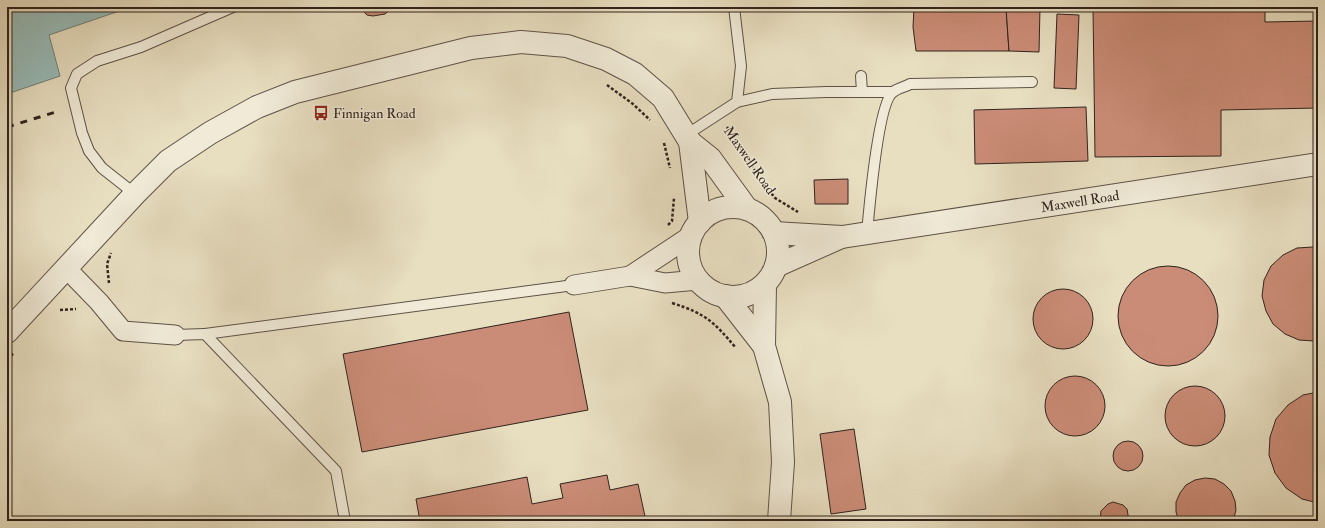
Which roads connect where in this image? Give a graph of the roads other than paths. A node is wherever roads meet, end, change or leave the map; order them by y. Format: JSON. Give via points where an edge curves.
{"nodes":[{"id":1,"x":233,"y":7,"type":"edge"},
{"id":2,"x":734,"y":7,"type":"edge"},
{"id":3,"x":861,"y":76,"type":"dead end"},
{"id":4,"x":1032,"y":82,"type":"dead end"},
{"id":5,"x":862,"y":92,"type":"junction"},
{"id":6,"x":892,"y":92,"type":"junction"},
{"id":7,"x":737,"y":102,"type":"junction"},
{"id":8,"x":688,"y":139,"type":"junction"},
{"id":9,"x":1318,"y":164,"type":"edge"},
{"id":10,"x":135,"y":194,"type":"junction"},
{"id":11,"x":747,"y":209,"type":"junction"},
{"id":12,"x":696,"y":228,"type":"junction"},
{"id":13,"x":774,"y":233,"type":"junction"},
{"id":14,"x":867,"y":233,"type":"junction"},
{"id":15,"x":842,"y":237,"type":"junction"},
{"id":16,"x":66,"y":268,"type":"junction"},
{"id":17,"x":771,"y":275,"type":"junction"},
{"id":18,"x":630,"y":276,"type":"junction"},
{"id":19,"x":698,"y":280,"type":"junction"},
{"id":20,"x":574,"y":286,"type":"joint"},
{"id":21,"x":725,"y":296,"type":"junction"},
{"id":22,"x":205,"y":334,"type":"junction"},
{"id":23,"x":175,"y":336,"type":"joint"},
{"id":24,"x":13,"y":340,"type":"edge"},
{"id":25,"x":764,"y":346,"type":"junction"},
{"id":26,"x":345,"y":521,"type":"edge"},
{"id":27,"x":779,"y":521,"type":"edge"}],
"edges":[{"from":1,"to":10,"type":"lane","via":[[141,47],[97,61],[78,74],[71,88],[89,151],[102,168]]},
{"from":2,"to":7,"type":"lane","via":[[741,66]]},
{"from":3,"to":5,"type":"lane"},
{"from":4,"to":6,"type":"lane","via":[[910,84]]},
{"from":5,"to":6,"type":"lane"},
{"from":5,"to":7,"type":"lane","via":[[772,94]]},
{"from":6,"to":14,"type":"lane","via":[[886,103],[879,137]]},
{"from":7,"to":8,"type":"lane"},
{"from":8,"to":10,"type":"street","via":[[664,98],[635,74],[606,59],[567,46],[521,42],[472,48],[346,78],[257,107],[210,133],[168,161]]},
{"from":8,"to":11,"type":"street","via":[[710,158]]},
{"from":8,"to":12,"type":"street"},
{"from":9,"to":14,"type":"street","name":"Maxwell Road"},
{"from":10,"to":16,"type":"street"},
{"from":11,"to":12,"type":"street","via":[[722,208],[710,214]]},
{"from":11,"to":13,"type":"street","via":[[768,222]]},
{"from":12,"to":18,"type":"street"},
{"from":12,"to":19,"type":"street","via":[[689,246],[689,258]]},
{"from":13,"to":15,"type":"street","name":"Maxwell Road"},
{"from":13,"to":17,"type":"street","via":[[778,249]]},
{"from":14,"to":15,"type":"street","name":"Maxwell Road"},
{"from":15,"to":17,"type":"street","name":"Maxwell Road"},
{"from":16,"to":23,"type":"street","via":[[99,302],[122,331]]},
{"from":16,"to":24,"type":"street"},
{"from":17,"to":21,"type":"street","via":[[754,292]]},
{"from":17,"to":25,"type":"street"},
{"from":18,"to":19,"type":"street","via":[[665,283]]},
{"from":18,"to":20,"type":"street"},
{"from":19,"to":21,"type":"street"},
{"from":20,"to":22,"type":"lane"},
{"from":21,"to":25,"type":"street"},
{"from":22,"to":23,"type":"lane"},
{"from":22,"to":26,"type":"lane","via":[[336,471]]},
{"from":25,"to":27,"type":"street","via":[[780,402],[783,462]]}]}
